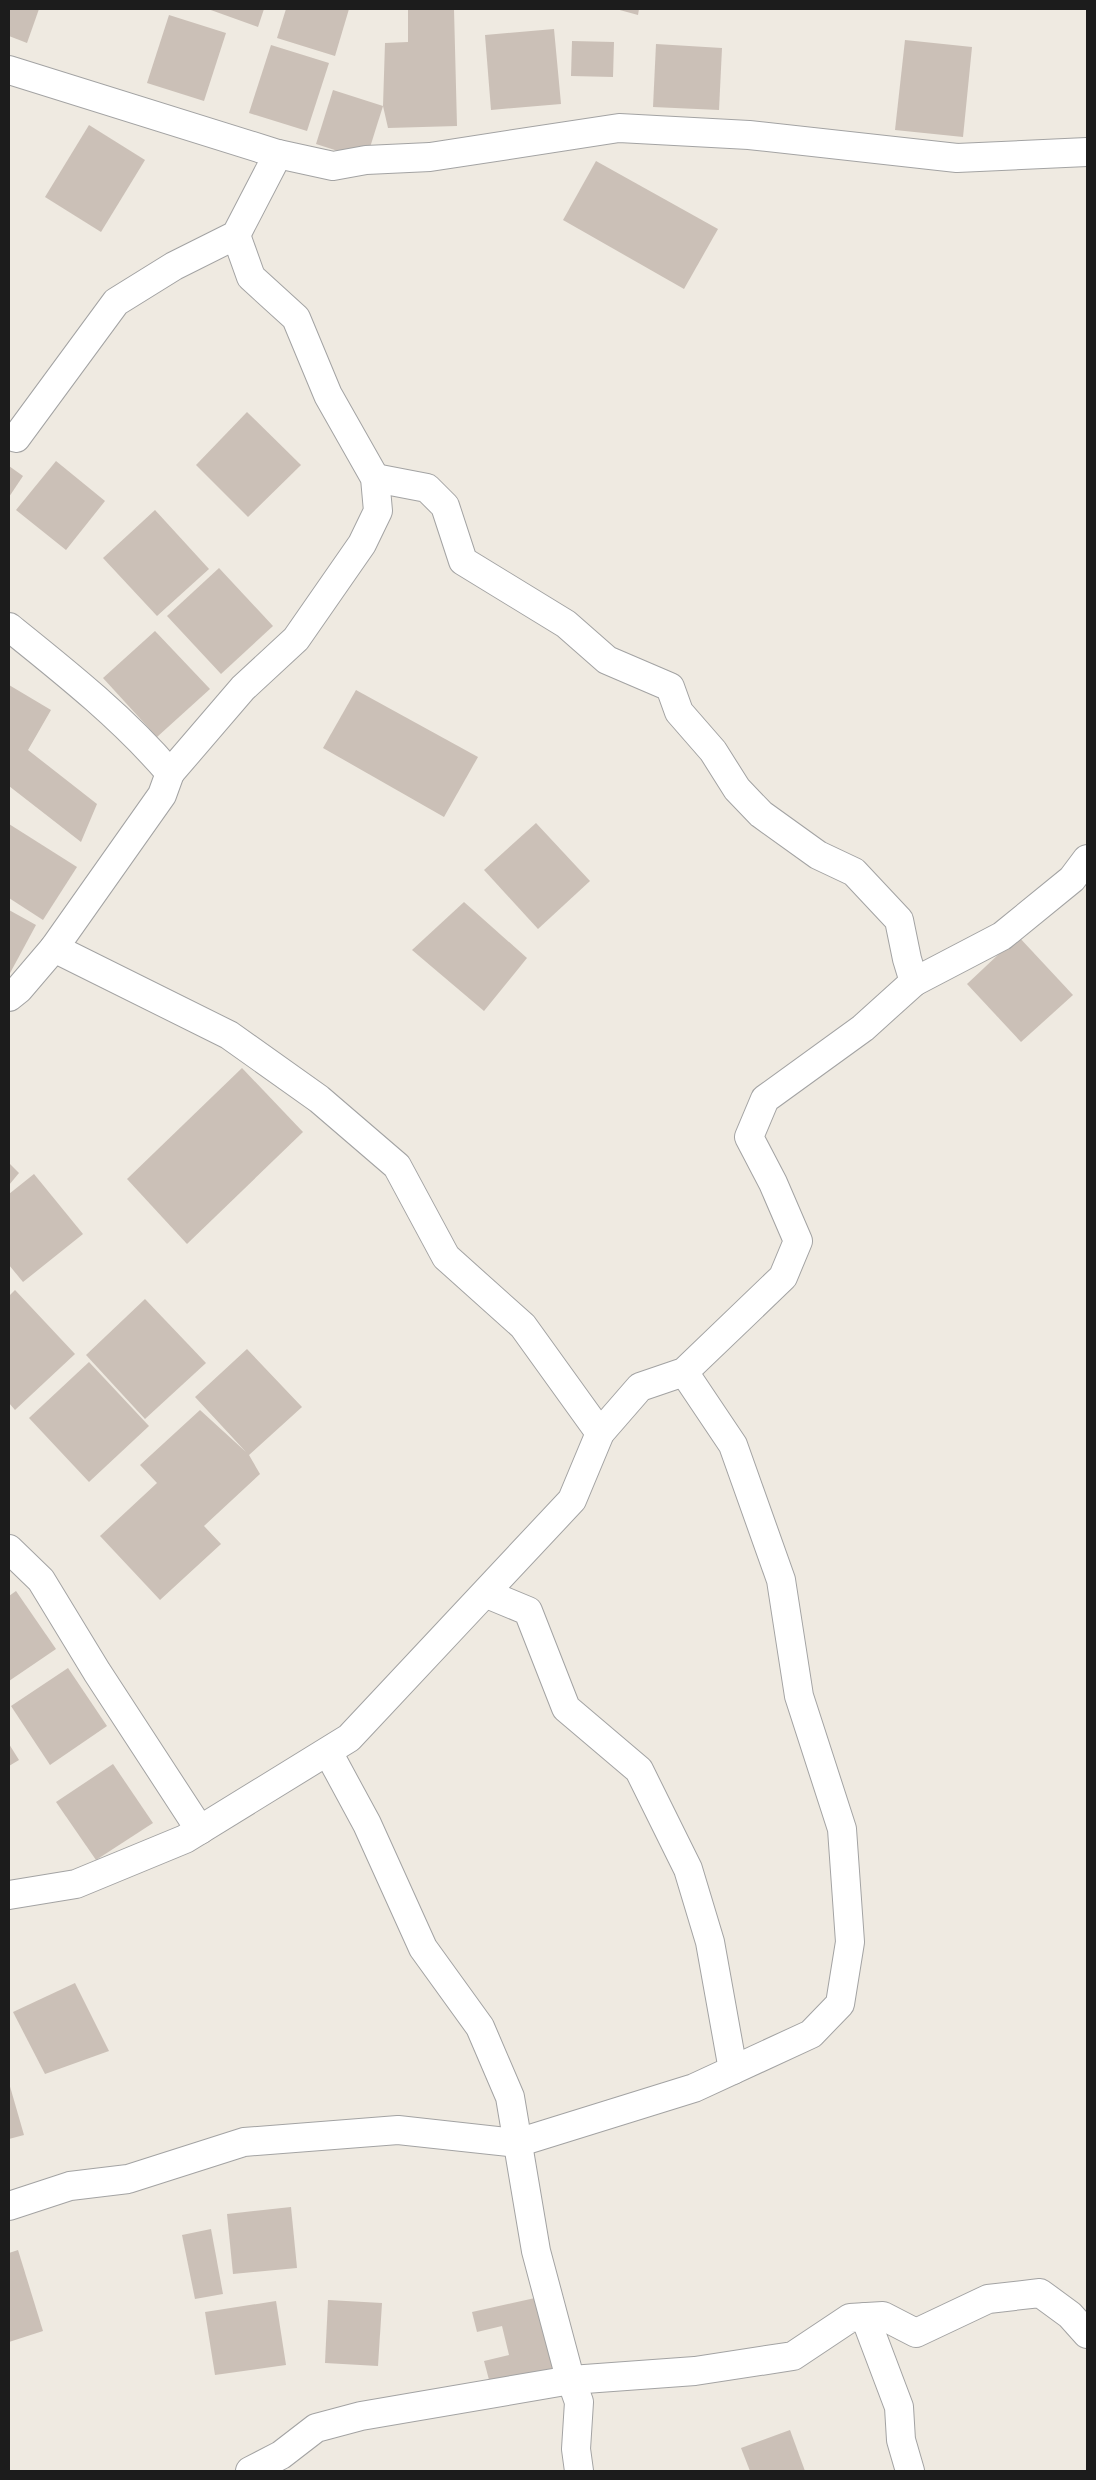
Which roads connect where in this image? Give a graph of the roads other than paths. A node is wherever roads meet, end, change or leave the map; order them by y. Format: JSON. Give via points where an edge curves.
{"nodes":[{"id":1,"x":9,"y":70,"type":"edge"},
{"id":2,"x":1087,"y":152,"type":"edge"},
{"id":3,"x":278,"y":154,"type":"junction"},
{"id":4,"x":236,"y":235,"type":"junction"},
{"id":5,"x":16,"y":438,"type":"dead end"},
{"id":6,"x":375,"y":478,"type":"junction"},
{"id":7,"x":9,"y":627,"type":"edge"},
{"id":8,"x":170,"y":773,"type":"junction"},
{"id":9,"x":1087,"y":859,"type":"edge"},
{"id":10,"x":54,"y":948,"type":"junction"},
{"id":11,"x":914,"y":982,"type":"junction"},
{"id":12,"x":9,"y":997,"type":"edge"},
{"id":13,"x":684,"y":1372,"type":"junction"},
{"id":14,"x":600,"y":1433,"type":"junction"},
{"id":15,"x":9,"y":1549,"type":"edge"},
{"id":16,"x":487,"y":1594,"type":"junction"},
{"id":17,"x":328,"y":1752,"type":"junction"},
{"id":18,"x":200,"y":1830,"type":"junction"},
{"id":19,"x":9,"y":1896,"type":"edge"},
{"id":20,"x":733,"y":2070,"type":"junction"},
{"id":21,"x":516,"y":2142,"type":"junction"},
{"id":22,"x":9,"y":2206,"type":"edge"},
{"id":23,"x":865,"y":2317,"type":"junction"},
{"id":24,"x":1087,"y":2334,"type":"edge"},
{"id":25,"x":571,"y":2380,"type":"junction"},
{"id":26,"x":250,"y":2471,"type":"edge"},
{"id":27,"x":579,"y":2471,"type":"edge"},
{"id":28,"x":910,"y":2471,"type":"edge"}],
"edges":[{"from":1,"to":3,"type":"street"},
{"from":2,"to":3,"type":"street","via":[[957,158],[749,135],[619,128],[430,157],[366,160],[333,166]]},
{"from":3,"to":4,"type":"street"},
{"from":4,"to":5,"type":"street","via":[[174,266],[116,302]]},
{"from":4,"to":6,"type":"street","via":[[251,277],[296,318],[328,395]]},
{"from":6,"to":8,"type":"street","via":[[378,511],[362,544],[296,639],[243,688]]},
{"from":6,"to":11,"type":"street","via":[[427,488],[445,506],[463,562],[566,624],[607,660],[670,687],[679,712],[713,751],[737,789],[761,814],[818,855],[854,872],[899,920]]},
{"from":7,"to":8,"type":"street","via":[[79,684],[154,753]]},
{"from":8,"to":10,"type":"street","via":[[162,795]]},
{"from":9,"to":11,"type":"street","via":[[1072,879],[1002,936]]},
{"from":10,"to":12,"type":"street"},
{"from":10,"to":14,"type":"street","via":[[229,1035],[319,1099],[397,1166],[446,1257],[524,1326]]},
{"from":11,"to":13,"type":"street","via":[[863,1028],[765,1099],[749,1137],[798,1242],[783,1277]]},
{"from":13,"to":14,"type":"street","via":[[640,1387]]},
{"from":13,"to":20,"type":"street","via":[[733,1445],[781,1580],[798,1696],[842,1829],[850,1942],[840,2004],[811,2034]]},
{"from":14,"to":16,"type":"street","via":[[572,1500]]},
{"from":15,"to":18,"type":"street","via":[[41,1580]]},
{"from":16,"to":17,"type":"street","via":[[349,1738]]},
{"from":16,"to":20,"type":"street","via":[[528,1611],[566,1708],[639,1770],[688,1869],[710,1942]]},
{"from":17,"to":18,"type":"street"},
{"from":17,"to":21,"type":"street","via":[[371,1832],[423,1948],[480,2027],[510,2097]]},
{"from":18,"to":19,"type":"street","via":[[76,1884]]},
{"from":20,"to":21,"type":"street","via":[[694,2088]]},
{"from":21,"to":22,"type":"street","via":[[398,2130],[244,2142],[128,2179],[70,2186]]},
{"from":21,"to":25,"type":"street","via":[[536,2251]]},
{"from":23,"to":24,"type":"street","via":[[883,2316],[916,2333],[988,2299],[1040,2293],[1070,2315]]},
{"from":23,"to":25,"type":"street","via":[[850,2318],[793,2356],[696,2371]]},
{"from":23,"to":28,"type":"street","via":[[899,2407],[901,2440]]},
{"from":25,"to":26,"type":"street","via":[[361,2416],[316,2428],[281,2455]]},
{"from":25,"to":27,"type":"street","via":[[579,2402],[576,2449]]}]}
